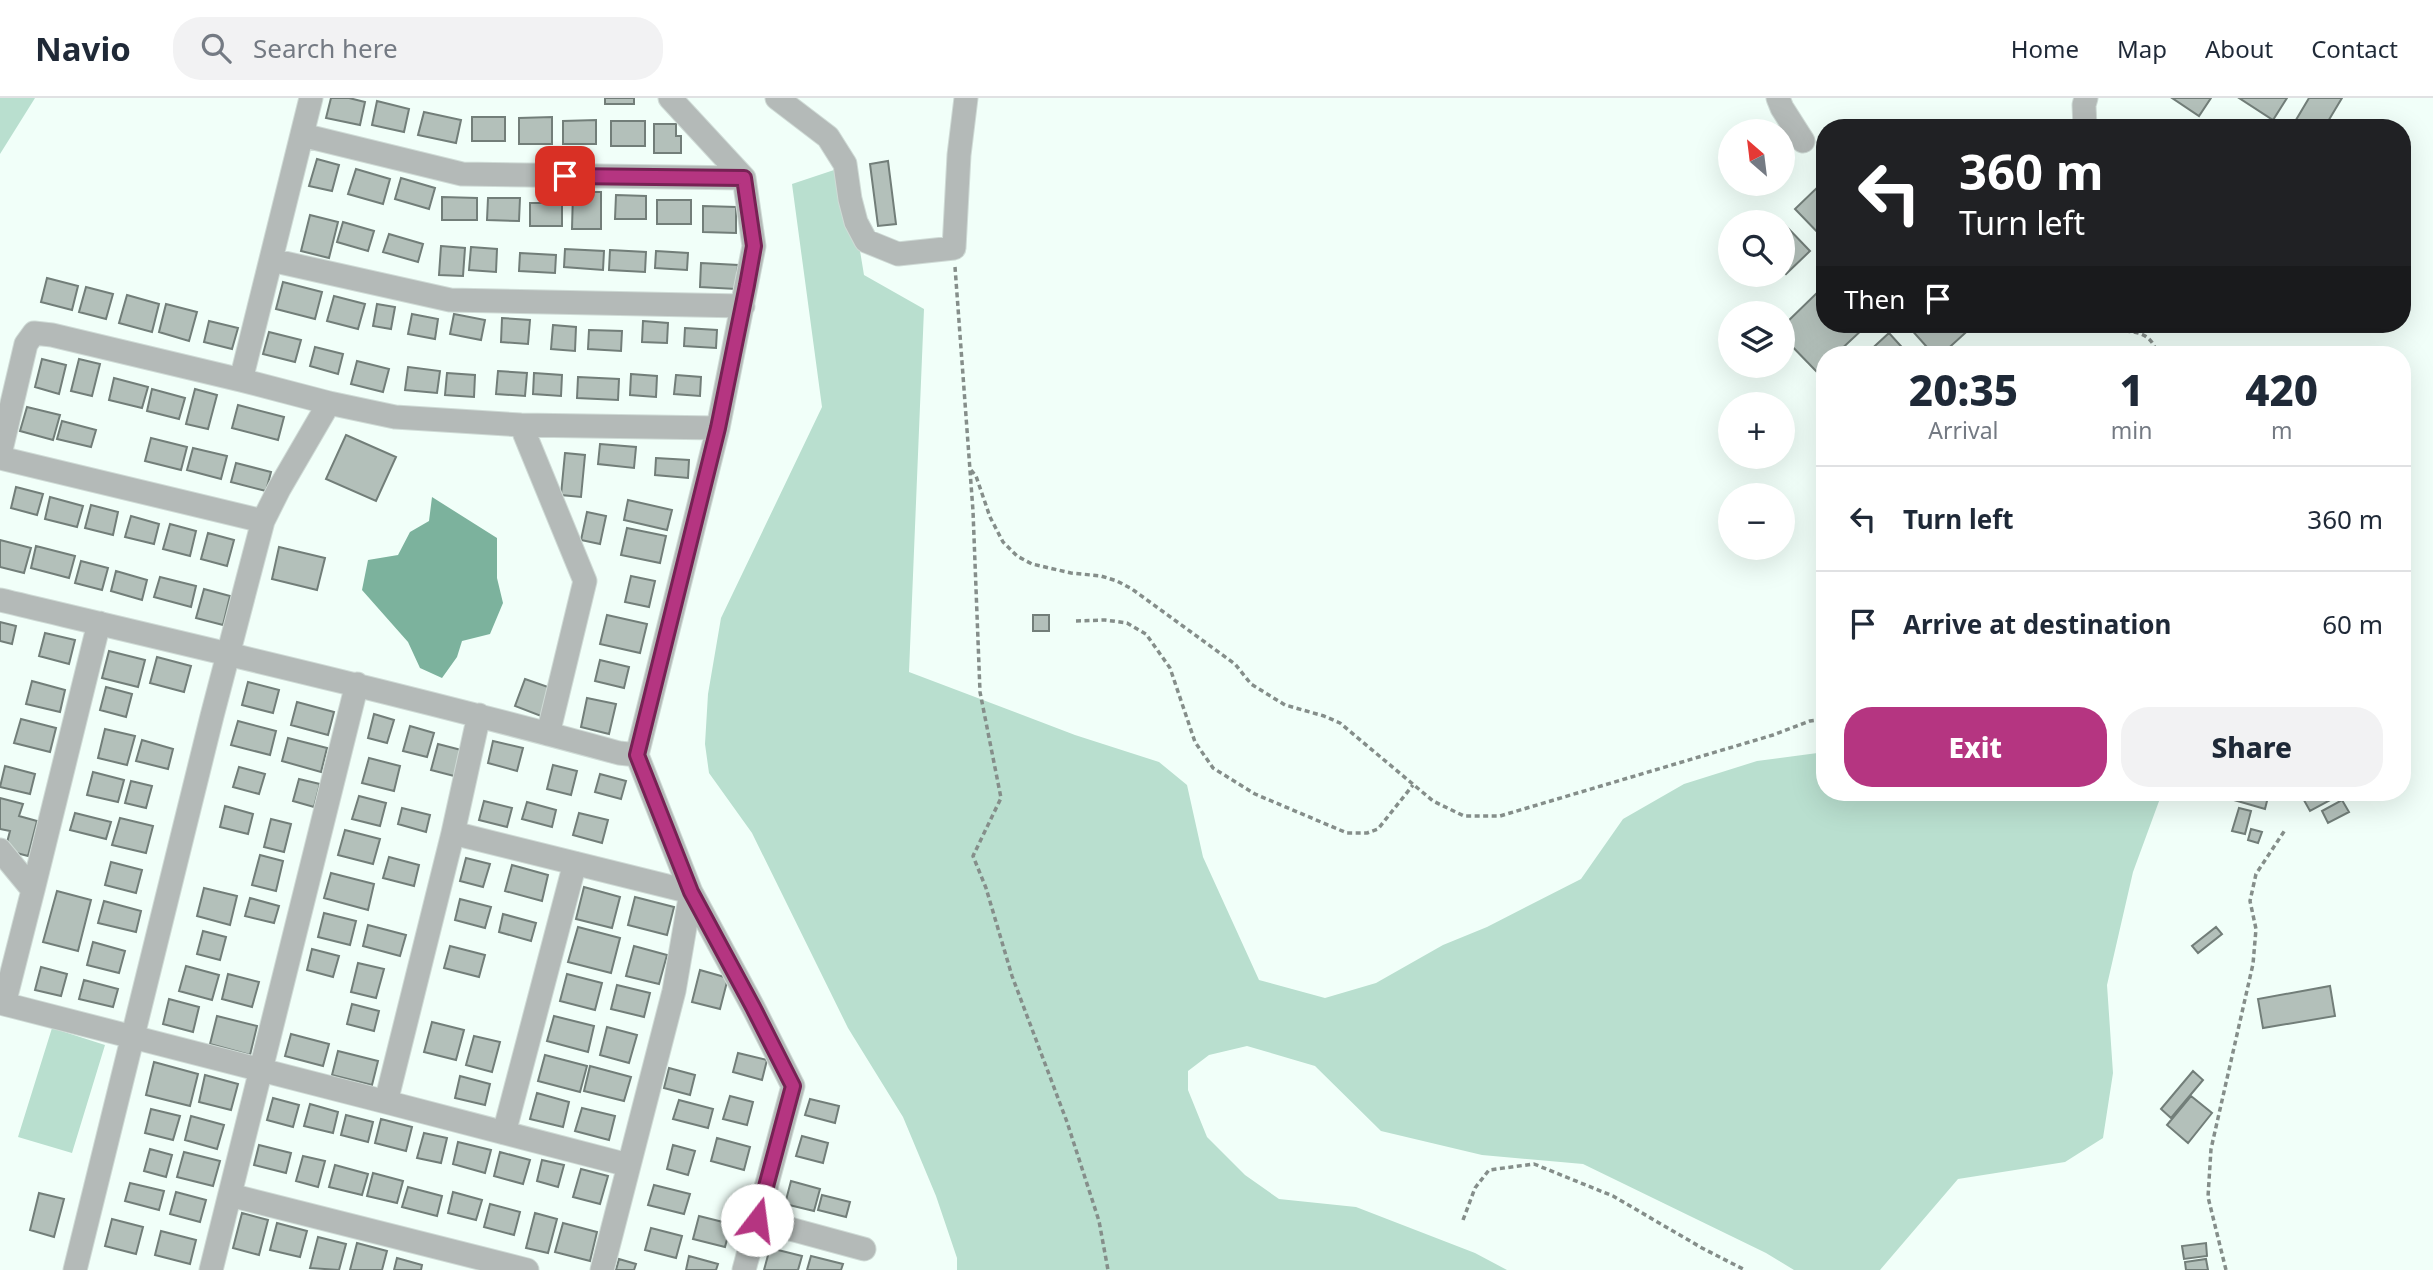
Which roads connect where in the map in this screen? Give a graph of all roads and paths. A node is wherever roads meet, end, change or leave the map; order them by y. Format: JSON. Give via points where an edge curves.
{"nodes":[{"id":1,"x":311,"y":98,"type":"edge"},
{"id":2,"x":670,"y":98,"type":"edge"},
{"id":3,"x":776,"y":98,"type":"edge"},
{"id":4,"x":966,"y":98,"type":"edge"},
{"id":5,"x":1778,"y":98,"type":"edge"},
{"id":6,"x":2086,"y":98,"type":"edge"},
{"id":7,"x":2085,"y":119,"type":"edge"},
{"id":8,"x":302,"y":135,"type":"junction"},
{"id":9,"x":1803,"y":141,"type":"dead end"},
{"id":10,"x":744,"y":178,"type":"junction"},
{"id":11,"x":954,"y":248,"type":"junction"},
{"id":12,"x":271,"y":260,"type":"junction"},
{"id":13,"x":743,"y":306,"type":"junction"},
{"id":14,"x":2139,"y":333,"type":"edge"},
{"id":15,"x":2155,"y":346,"type":"edge"},
{"id":16,"x":241,"y":380,"type":"junction"},
{"id":17,"x":328,"y":403,"type":"junction"},
{"id":18,"x":521,"y":425,"type":"junction"},
{"id":19,"x":718,"y":428,"type":"junction"},
{"id":20,"x":0,"y":456,"type":"edge"},
{"id":21,"x":970,"y":470,"type":"junction"},
{"id":22,"x":263,"y":521,"type":"junction"},
{"id":23,"x":0,"y":600,"type":"edge"},
{"id":24,"x":1076,"y":621,"type":"dead end"},
{"id":25,"x":99,"y":624,"type":"junction"},
{"id":26,"x":228,"y":654,"type":"junction"},
{"id":27,"x":357,"y":684,"type":"junction"},
{"id":28,"x":480,"y":715,"type":"junction"},
{"id":29,"x":1816,"y":720,"type":"edge"},
{"id":30,"x":548,"y":733,"type":"junction"},
{"id":31,"x":637,"y":755,"type":"junction"},
{"id":32,"x":1413,"y":785,"type":"junction"},
{"id":33,"x":2285,"y":830,"type":"dead end"},
{"id":34,"x":453,"y":833,"type":"junction"},
{"id":35,"x":0,"y":850,"type":"edge"},
{"id":36,"x":575,"y":863,"type":"junction"},
{"id":37,"x":33,"y":890,"type":"junction"},
{"id":38,"x":691,"y":892,"type":"junction"},
{"id":39,"x":132,"y":1038,"type":"junction"},
{"id":40,"x":261,"y":1070,"type":"junction"},
{"id":41,"x":386,"y":1102,"type":"junction"},
{"id":42,"x":504,"y":1133,"type":"junction"},
{"id":43,"x":628,"y":1165,"type":"junction"},
{"id":44,"x":230,"y":1195,"type":"junction"},
{"id":45,"x":757,"y":1220,"type":"junction"},
{"id":46,"x":1463,"y":1220,"type":"dead end"},
{"id":47,"x":864,"y":1249,"type":"dead end"},
{"id":48,"x":75,"y":1270,"type":"edge"},
{"id":49,"x":211,"y":1270,"type":"edge"},
{"id":50,"x":527,"y":1270,"type":"edge"},
{"id":51,"x":602,"y":1270,"type":"edge"},
{"id":52,"x":744,"y":1270,"type":"edge"},
{"id":53,"x":1108,"y":1270,"type":"edge"},
{"id":54,"x":1745,"y":1270,"type":"edge"},
{"id":55,"x":2226,"y":1270,"type":"edge"}],
"edges":[{"from":1,"to":8,"type":"street"},
{"from":2,"to":10,"type":"street"},
{"from":3,"to":11,"type":"street","via":[[828,136],[845,163],[856,222],[866,241],[898,254]]},
{"from":4,"to":11,"type":"street"},
{"from":5,"to":9,"type":"street"},
{"from":6,"to":7,"type":"street"},
{"from":8,"to":10,"type":"street","via":[[462,174]]},
{"from":8,"to":12,"type":"street"},
{"from":10,"to":13,"type":"street","via":[[754,246]]},
{"from":11,"to":21,"type":"path"},
{"from":12,"to":13,"type":"street","via":[[450,300]]},
{"from":12,"to":16,"type":"street"},
{"from":13,"to":19,"type":"street"},
{"from":14,"to":15,"type":"path"},
{"from":16,"to":17,"type":"street"},
{"from":16,"to":20,"type":"street","via":[[34,332],[26,344]]},
{"from":17,"to":18,"type":"street","via":[[396,417]]},
{"from":17,"to":22,"type":"street"},
{"from":18,"to":19,"type":"street"},
{"from":18,"to":30,"type":"street","via":[[585,581]]},
{"from":19,"to":31,"type":"street"},
{"from":20,"to":22,"type":"street"},
{"from":21,"to":32,"type":"path","via":[[989,517],[1017,556],[1032,564],[1101,576],[1132,589],[1235,664],[1251,684],[1285,705],[1340,723]]},
{"from":21,"to":53,"type":"path","via":[[980,692],[1000,798],[973,856],[1067,1122]]},
{"from":22,"to":26,"type":"street"},
{"from":23,"to":25,"type":"street"},
{"from":24,"to":32,"type":"path","via":[[1127,623],[1146,634],[1170,668],[1195,742],[1213,768],[1255,794],[1347,833],[1367,833],[1378,829]]},
{"from":25,"to":26,"type":"street"},
{"from":25,"to":37,"type":"street"},
{"from":26,"to":27,"type":"street"},
{"from":26,"to":39,"type":"street"},
{"from":27,"to":28,"type":"street"},
{"from":27,"to":40,"type":"street"},
{"from":28,"to":30,"type":"street"},
{"from":28,"to":34,"type":"street"},
{"from":29,"to":32,"type":"path","via":[[1500,816],[1464,816]]},
{"from":30,"to":31,"type":"street"},
{"from":31,"to":38,"type":"street"},
{"from":33,"to":55,"type":"path","via":[[2256,874],[2250,901],[2256,929],[2253,964],[2211,1149],[2208,1197]]},
{"from":34,"to":36,"type":"street"},
{"from":34,"to":41,"type":"street"},
{"from":35,"to":37,"type":"street"},
{"from":36,"to":38,"type":"street"},
{"from":36,"to":42,"type":"street"},
{"from":37,"to":39,"type":"street","via":[[4,1004]]},
{"from":38,"to":43,"type":"street","via":[[674,991]]},
{"from":38,"to":45,"type":"street","via":[[793,1086]]},
{"from":39,"to":40,"type":"street"},
{"from":39,"to":48,"type":"street"},
{"from":40,"to":41,"type":"street"},
{"from":40,"to":44,"type":"street"},
{"from":41,"to":42,"type":"street"},
{"from":42,"to":43,"type":"street"},
{"from":43,"to":51,"type":"street"},
{"from":44,"to":49,"type":"street"},
{"from":44,"to":50,"type":"street"},
{"from":45,"to":47,"type":"street"},
{"from":45,"to":52,"type":"street"},
{"from":46,"to":54,"type":"path","via":[[1475,1188],[1489,1170],[1534,1164],[1613,1196]]}]}
